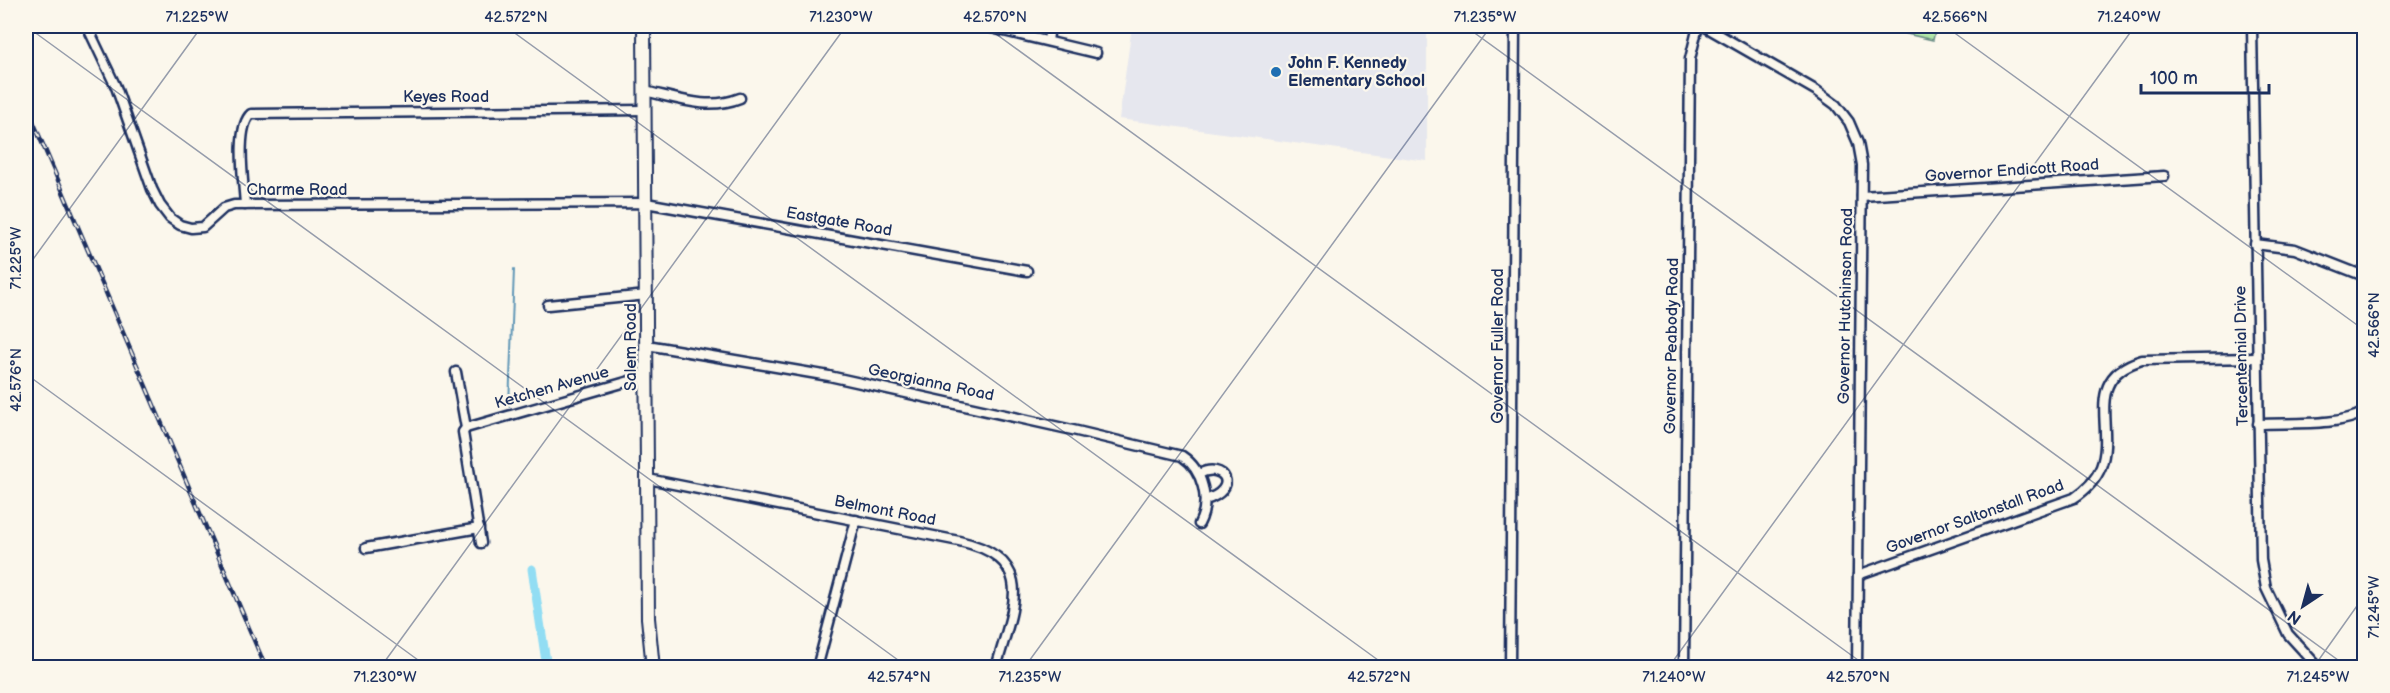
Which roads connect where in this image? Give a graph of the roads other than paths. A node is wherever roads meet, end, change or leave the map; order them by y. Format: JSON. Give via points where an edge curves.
{"nodes":[{"id":1,"x":87,"y":26,"type":"edge"},
{"id":2,"x":644,"y":26,"type":"edge"},
{"id":3,"x":983,"y":26,"type":"edge"},
{"id":4,"x":1050,"y":26,"type":"edge"},
{"id":5,"x":1515,"y":26,"type":"edge"},
{"id":6,"x":1698,"y":26,"type":"edge"},
{"id":7,"x":1704,"y":26,"type":"edge"},
{"id":8,"x":2252,"y":26,"type":"edge"},
{"id":9,"x":1048,"y":41,"type":"junction"},
{"id":10,"x":1096,"y":53,"type":"dead end"},
{"id":11,"x":644,"y":91,"type":"junction"},
{"id":12,"x":740,"y":98,"type":"dead end"},
{"id":13,"x":645,"y":110,"type":"junction"},
{"id":14,"x":2164,"y":176,"type":"dead end"},
{"id":15,"x":1862,"y":196,"type":"junction"},
{"id":16,"x":646,"y":203,"type":"junction"},
{"id":17,"x":245,"y":205,"type":"junction"},
{"id":18,"x":2255,"y":244,"type":"junction"},
{"id":19,"x":1027,"y":271,"type":"dead end"},
{"id":20,"x":2364,"y":276,"type":"edge"},
{"id":21,"x":647,"y":295,"type":"junction"},
{"id":22,"x":548,"y":304,"type":"dead end"},
{"id":23,"x":647,"y":345,"type":"junction"},
{"id":24,"x":2256,"y":358,"type":"junction"},
{"id":25,"x":456,"y":372,"type":"dead end"},
{"id":26,"x":647,"y":376,"type":"junction"},
{"id":27,"x":2364,"y":412,"type":"edge"},
{"id":28,"x":2258,"y":424,"type":"junction"},
{"id":29,"x":466,"y":428,"type":"junction"},
{"id":30,"x":1199,"y":474,"type":"junction"},
{"id":31,"x":648,"y":479,"type":"junction"},
{"id":32,"x":1205,"y":500,"type":"junction"},
{"id":33,"x":856,"y":520,"type":"junction"},
{"id":34,"x":1199,"y":524,"type":"dead end"},
{"id":35,"x":479,"y":528,"type":"junction"},
{"id":36,"x":481,"y":543,"type":"dead end"},
{"id":37,"x":366,"y":548,"type":"dead end"},
{"id":38,"x":1858,"y":575,"type":"junction"},
{"id":39,"x":653,"y":668,"type":"edge"},
{"id":40,"x":817,"y":668,"type":"edge"},
{"id":41,"x":996,"y":668,"type":"edge"},
{"id":42,"x":1510,"y":668,"type":"edge"},
{"id":43,"x":1684,"y":668,"type":"edge"},
{"id":44,"x":1857,"y":668,"type":"edge"},
{"id":45,"x":2319,"y":668,"type":"edge"}],
"edges":[{"from":1,"to":17,"type":"street","name":"Charme Road","via":[[129,119],[152,189],[170,218],[180,225],[197,228],[224,208]]},
{"from":2,"to":11,"type":"main road","name":"Salem Road"},
{"from":3,"to":9,"type":"street"},
{"from":4,"to":9,"type":"street"},
{"from":5,"to":42,"type":"street","name":"Governor Fuller Road"},
{"from":6,"to":43,"type":"street","name":"Governor Peabody Road","via":[[1690,59]]},
{"from":7,"to":15,"type":"street","name":"Governor Hutchinson Road","via":[[1836,105],[1858,143]]},
{"from":8,"to":18,"type":"street","name":"Tercentennial Drive"},
{"from":9,"to":10,"type":"street"},
{"from":11,"to":12,"type":"street","via":[[706,105]]},
{"from":11,"to":13,"type":"main road","name":"Salem Road"},
{"from":13,"to":16,"type":"main road","name":"Salem Road"},
{"from":13,"to":17,"type":"street","name":"Keyes Road","via":[[256,113],[248,116],[244,126]]},
{"from":14,"to":15,"type":"street","name":"Governor Endicott Road"},
{"from":15,"to":38,"type":"street","name":"Governor Hutchinson Road"},
{"from":16,"to":17,"type":"street","name":"Charme Road"},
{"from":16,"to":19,"type":"street","name":"Eastgate Road"},
{"from":16,"to":21,"type":"main road","name":"Salem Road"},
{"from":18,"to":20,"type":"street","via":[[2295,249]]},
{"from":18,"to":24,"type":"street","name":"Tercentennial Drive"},
{"from":21,"to":22,"type":"street"},
{"from":21,"to":23,"type":"main road","name":"Salem Road"},
{"from":23,"to":26,"type":"main road","name":"Salem Road"},
{"from":23,"to":30,"type":"street","name":"Georgianna Road","via":[[829,376],[1077,431],[1182,456]]},
{"from":24,"to":28,"type":"street","name":"Tercentennial Drive"},
{"from":24,"to":38,"type":"street","name":"Governor Saltonstall Road","via":[[2131,363],[2120,370],[2106,391],[2104,454],[2101,467],[2086,490],[2074,498]]},
{"from":25,"to":29,"type":"street"},
{"from":26,"to":29,"type":"street","name":"Ketchen Avenue"},
{"from":26,"to":31,"type":"main road","name":"Salem Road"},
{"from":27,"to":28,"type":"street","via":[[2333,422]]},
{"from":28,"to":45,"type":"street","name":"Tercentennial Drive","via":[[2259,527],[2265,588],[2288,634]]},
{"from":29,"to":35,"type":"street","via":[[463,432]]},
{"from":30,"to":32,"type":"street"},
{"from":30,"to":32,"type":"street","via":[[1214,470],[1225,479],[1222,493]]},
{"from":31,"to":33,"type":"street","name":"Belmont Road"},
{"from":31,"to":39,"type":"main road","name":"Salem Road","via":[[648,618]]},
{"from":32,"to":34,"type":"street"},
{"from":33,"to":40,"type":"street"},
{"from":33,"to":41,"type":"street","name":"Belmont Road","via":[[972,544],[991,551],[1002,561],[1012,575],[1015,598]]},
{"from":35,"to":36,"type":"street"},
{"from":35,"to":37,"type":"street"},
{"from":38,"to":44,"type":"street","name":"Governor Hutchinson Road"}]}
